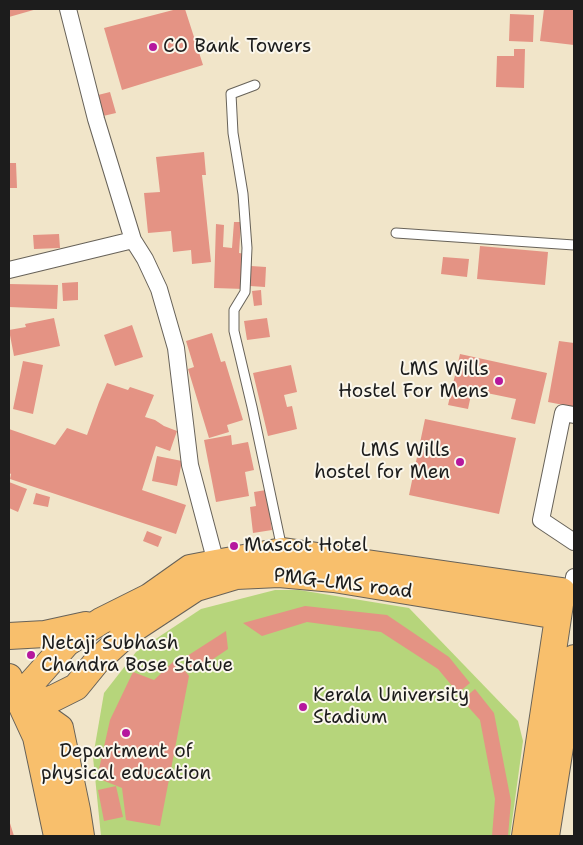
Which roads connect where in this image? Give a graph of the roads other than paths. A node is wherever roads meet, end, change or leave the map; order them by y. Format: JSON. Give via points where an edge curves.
{"nodes":[{"id":1,"x":68,"y":9,"type":"edge"},
{"id":2,"x":255,"y":85,"type":"dead end"},
{"id":3,"x":396,"y":232,"type":"dead end"},
{"id":4,"x":133,"y":240,"type":"junction"},
{"id":5,"x":574,"y":245,"type":"edge"},
{"id":6,"x":9,"y":270,"type":"edge"},
{"id":7,"x":574,"y":415,"type":"edge"},
{"id":8,"x":574,"y":542,"type":"edge"},
{"id":9,"x":283,"y":552,"type":"junction"},
{"id":10,"x":216,"y":563,"type":"junction"},
{"id":11,"x":566,"y":594,"type":"edge"},
{"id":12,"x":101,"y":621,"type":"junction"},
{"id":13,"x":9,"y":636,"type":"edge"},
{"id":14,"x":574,"y":662,"type":"edge"},
{"id":15,"x":76,"y":687,"type":"junction"},
{"id":16,"x":12,"y":689,"type":"edge"},
{"id":17,"x":60,"y":728,"type":"junction"},
{"id":18,"x":57,"y":836,"type":"edge"},
{"id":19,"x":81,"y":836,"type":"edge"},
{"id":20,"x":525,"y":836,"type":"edge"},
{"id":21,"x":546,"y":836,"type":"edge"}],
"edges":[{"from":1,"to":4,"type":"street","via":[[96,119]]},
{"from":2,"to":9,"type":"lane","via":[[231,94],[247,248],[245,292],[234,310],[234,331]]},
{"from":3,"to":5,"type":"lane"},
{"from":4,"to":6,"type":"street"},
{"from":4,"to":10,"type":"street","via":[[159,289],[176,348],[190,465]]},
{"from":7,"to":8,"type":"street","via":[[563,413],[542,520]]},
{"from":9,"to":10,"type":"main road","name":"PMG-LMS road"},
{"from":9,"to":11,"type":"main road","name":"PMG-LMS road"},
{"from":10,"to":12,"type":"main road","name":"PMG-LMS road","via":[[190,568],[149,597]]},
{"from":11,"to":15,"type":"main road","name":"PMG-LMS road","via":[[279,574],[236,576],[196,588],[129,632],[98,660]]},
{"from":11,"to":20,"type":"main road"},
{"from":12,"to":13,"type":"main road","via":[[45,634]]},
{"from":12,"to":16,"type":"main road","via":[[67,643]]},
{"from":14,"to":21,"type":"main road"},
{"from":15,"to":16,"type":"main road","name":"PMG-LMS road","via":[[50,700]]},
{"from":15,"to":17,"type":"main road"},
{"from":16,"to":17,"type":"main road"},
{"from":16,"to":18,"type":"main road","via":[[36,737]]},
{"from":17,"to":19,"type":"main road"}]}
